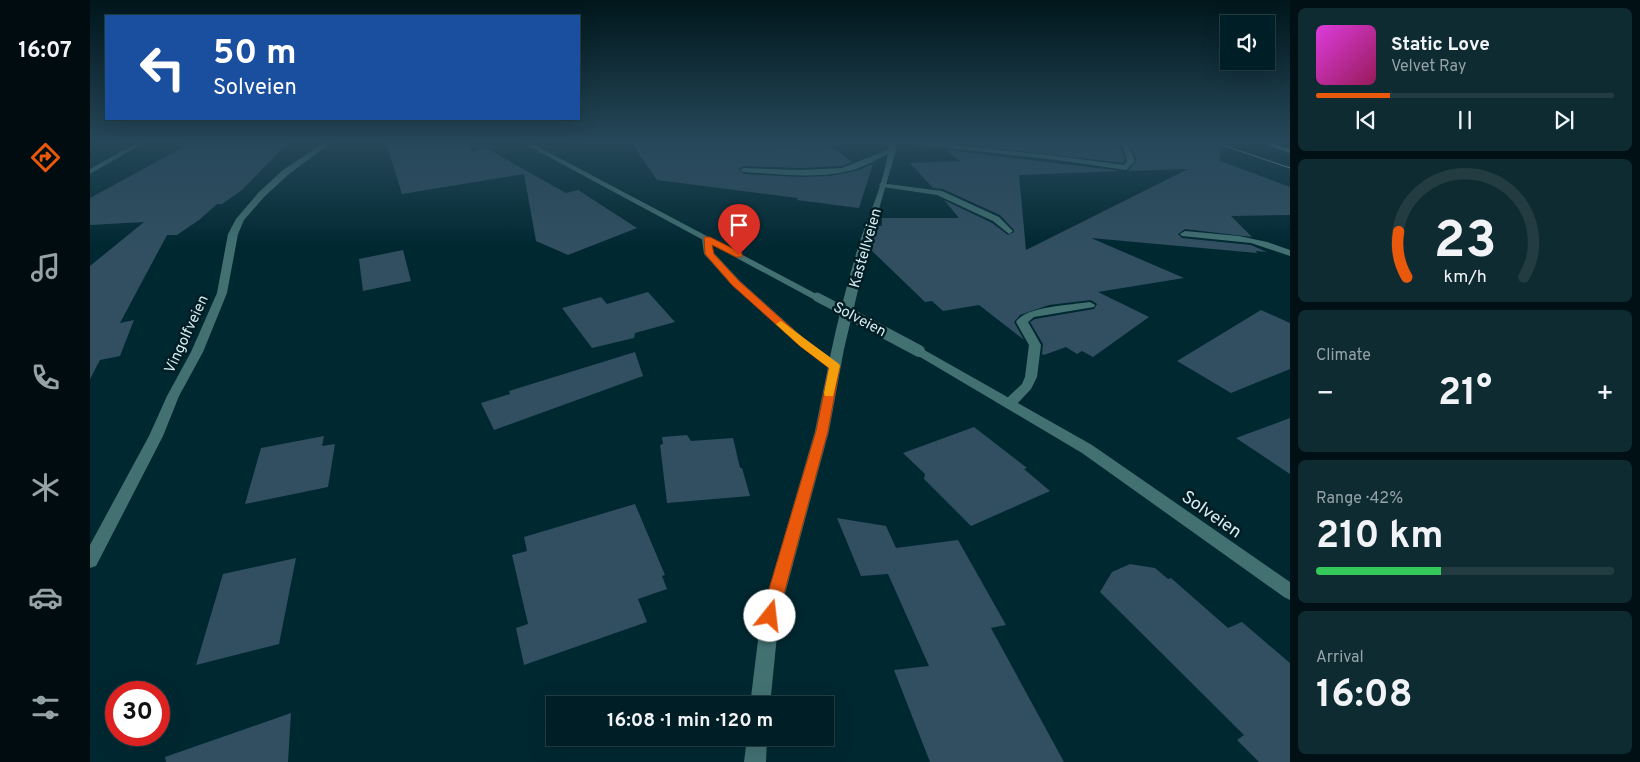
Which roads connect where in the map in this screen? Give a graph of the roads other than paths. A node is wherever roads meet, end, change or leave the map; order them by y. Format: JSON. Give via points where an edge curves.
{"nodes":[{"id":1,"x":280,"y":178,"type":"edge"},
{"id":2,"x":591,"y":178,"type":"edge"},
{"id":3,"x":885,"y":178,"type":"edge"},
{"id":4,"x":883,"y":185,"type":"junction"},
{"id":5,"x":1009,"y":231,"type":"dead end"},
{"id":6,"x":1185,"y":234,"type":"dead end"},
{"id":7,"x":707,"y":239,"type":"junction"},
{"id":8,"x":1290,"y":253,"type":"edge"},
{"id":9,"x":1090,"y":305,"type":"dead end"},
{"id":10,"x":835,"y":366,"type":"junction"},
{"id":11,"x":1010,"y":403,"type":"junction"},
{"id":12,"x":90,"y":561,"type":"edge"},
{"id":13,"x":1290,"y":592,"type":"edge"},
{"id":14,"x":761,"y":696,"type":"edge"},
{"id":15,"x":756,"y":746,"type":"edge"},
{"id":16,"x":754,"y":762,"type":"edge"}],
"edges":[{"from":1,"to":12,"type":"street","name":"Vingolfveien","via":[[240,219],[231,241],[222,293],[197,352]]},
{"from":2,"to":7,"type":"street","name":"Solveien"},
{"from":3,"to":4,"type":"street","name":"Kastellveien"},
{"from":4,"to":5,"type":"street","via":[[939,193],[984,213]]},
{"from":4,"to":10,"type":"street","name":"Kastellveien","via":[[864,244]]},
{"from":6,"to":8,"type":"street","via":[[1251,239]]},
{"from":7,"to":10,"type":"street","via":[[709,254],[736,283],[804,344]]},
{"from":7,"to":11,"type":"street","name":"Solveien","bridge":true},
{"from":9,"to":11,"type":"street","via":[[1031,314],[1024,318],[1022,322],[1035,345],[1031,377],[1027,386]]},
{"from":10,"to":14,"type":"street","name":"Kastellveien","via":[[822,431],[770,616]]},
{"from":11,"to":13,"type":"street","name":"Solveien","via":[[1087,449]]},
{"from":15,"to":16,"type":"street"}]}
